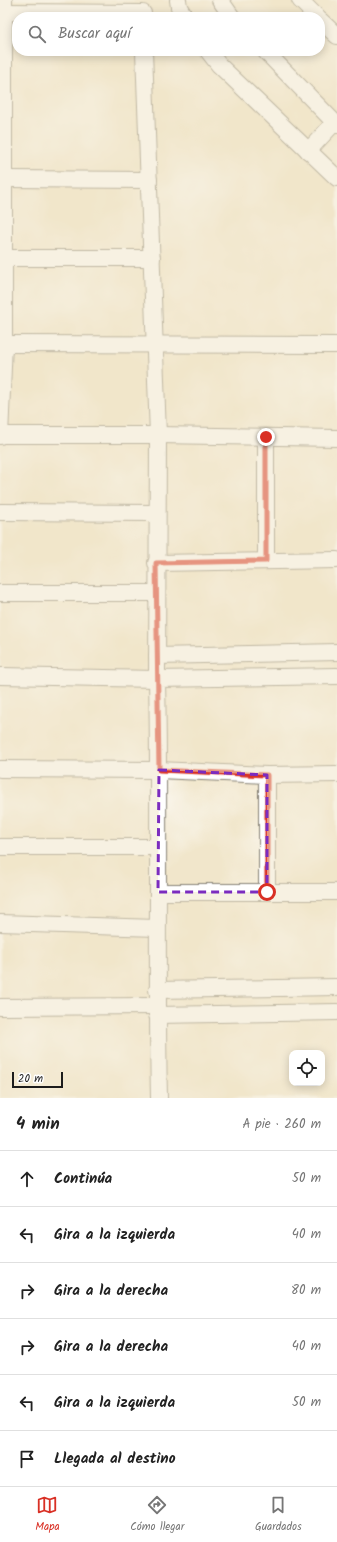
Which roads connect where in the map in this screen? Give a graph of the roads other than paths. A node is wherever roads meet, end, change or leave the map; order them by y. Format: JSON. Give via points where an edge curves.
{"nodes":[{"id":1,"x":178,"y":0,"type":"edge"},
{"id":2,"x":220,"y":0,"type":"edge"},
{"id":3,"x":300,"y":0,"type":"edge"},
{"id":4,"x":4,"y":6,"type":"edge"},
{"id":5,"x":143,"y":10,"type":"edge"},
{"id":6,"x":182,"y":12,"type":"edge"},
{"id":7,"x":228,"y":12,"type":"edge"},
{"id":8,"x":312,"y":12,"type":"edge"},
{"id":9,"x":325,"y":25,"type":"edge"},
{"id":10,"x":337,"y":36,"type":"edge"},
{"id":11,"x":144,"y":56,"type":"edge"},
{"id":12,"x":212,"y":56,"type":"edge"},
{"id":13,"x":270,"y":56,"type":"edge"},
{"id":14,"x":336,"y":124,"type":"edge"},
{"id":15,"x":308,"y":151,"type":"junction"},
{"id":16,"x":337,"y":178,"type":"edge"},
{"id":17,"x":4,"y":179,"type":"junction"},
{"id":18,"x":149,"y":180,"type":"junction"},
{"id":19,"x":4,"y":258,"type":"junction"},
{"id":20,"x":152,"y":258,"type":"junction"},
{"id":21,"x":4,"y":344,"type":"junction"},
{"id":22,"x":155,"y":345,"type":"junction"},
{"id":23,"x":337,"y":345,"type":"edge"},
{"id":24,"x":158,"y":435,"type":"junction"},
{"id":25,"x":0,"y":436,"type":"edge"},
{"id":26,"x":266,"y":437,"type":"junction"},
{"id":27,"x":337,"y":438,"type":"edge"},
{"id":28,"x":0,"y":512,"type":"edge"},
{"id":29,"x":157,"y":513,"type":"junction"},
{"id":30,"x":337,"y":560,"type":"edge"},
{"id":31,"x":266,"y":561,"type":"junction"},
{"id":32,"x":156,"y":563,"type":"junction"},
{"id":33,"x":0,"y":593,"type":"edge"},
{"id":34,"x":157,"y":593,"type":"junction"},
{"id":35,"x":337,"y":652,"type":"edge"},
{"id":36,"x":157,"y":656,"type":"junction"},
{"id":37,"x":0,"y":676,"type":"edge"},
{"id":38,"x":337,"y":676,"type":"edge"},
{"id":39,"x":157,"y":679,"type":"junction"},
{"id":40,"x":0,"y":769,"type":"edge"},
{"id":41,"x":159,"y":770,"type":"junction"},
{"id":42,"x":337,"y":774,"type":"edge"},
{"id":43,"x":267,"y":775,"type":"junction"},
{"id":44,"x":0,"y":847,"type":"edge"},
{"id":45,"x":158,"y":847,"type":"junction"},
{"id":46,"x":158,"y":892,"type":"junction"},
{"id":47,"x":267,"y":892,"type":"junction"},
{"id":48,"x":337,"y":892,"type":"edge"},
{"id":49,"x":0,"y":923,"type":"edge"},
{"id":50,"x":157,"y":928,"type":"junction"},
{"id":51,"x":337,"y":988,"type":"edge"},
{"id":52,"x":157,"y":1004,"type":"junction"},
{"id":53,"x":0,"y":1007,"type":"edge"},
{"id":54,"x":337,"y":1012,"type":"edge"},
{"id":55,"x":158,"y":1098,"type":"edge"}],
"edges":[{"from":1,"to":6,"type":"street"},
{"from":2,"to":7,"type":"street"},
{"from":3,"to":8,"type":"street"},
{"from":4,"to":5,"type":"street"},
{"from":4,"to":17,"type":"street"},
{"from":9,"to":10,"type":"street"},
{"from":11,"to":18,"type":"street"},
{"from":12,"to":15,"type":"street"},
{"from":13,"to":14,"type":"street"},
{"from":14,"to":15,"type":"street"},
{"from":15,"to":16,"type":"street"},
{"from":17,"to":18,"type":"street"},
{"from":17,"to":19,"type":"street"},
{"from":18,"to":20,"type":"street"},
{"from":19,"to":20,"type":"street"},
{"from":19,"to":21,"type":"street"},
{"from":20,"to":22,"type":"street"},
{"from":21,"to":22,"type":"street"},
{"from":21,"to":25,"type":"street"},
{"from":22,"to":23,"type":"street"},
{"from":22,"to":24,"type":"street"},
{"from":24,"to":25,"type":"street"},
{"from":24,"to":26,"type":"street"},
{"from":24,"to":29,"type":"street"},
{"from":26,"to":27,"type":"street"},
{"from":26,"to":31,"type":"street"},
{"from":28,"to":29,"type":"street"},
{"from":29,"to":32,"type":"street"},
{"from":30,"to":31,"type":"street"},
{"from":31,"to":32,"type":"street"},
{"from":32,"to":34,"type":"street"},
{"from":33,"to":34,"type":"street"},
{"from":34,"to":36,"type":"street"},
{"from":35,"to":36,"type":"street"},
{"from":36,"to":39,"type":"street"},
{"from":37,"to":39,"type":"street"},
{"from":38,"to":39,"type":"street"},
{"from":39,"to":41,"type":"street"},
{"from":40,"to":41,"type":"street"},
{"from":41,"to":43,"type":"street"},
{"from":41,"to":45,"type":"street"},
{"from":42,"to":43,"type":"street"},
{"from":43,"to":47,"type":"street"},
{"from":44,"to":45,"type":"street"},
{"from":45,"to":46,"type":"street"},
{"from":46,"to":47,"type":"street"},
{"from":46,"to":50,"type":"street"},
{"from":47,"to":48,"type":"street"},
{"from":49,"to":50,"type":"street"},
{"from":50,"to":52,"type":"street"},
{"from":51,"to":52,"type":"street"},
{"from":52,"to":53,"type":"street"},
{"from":52,"to":54,"type":"street"},
{"from":52,"to":55,"type":"street"}]}
